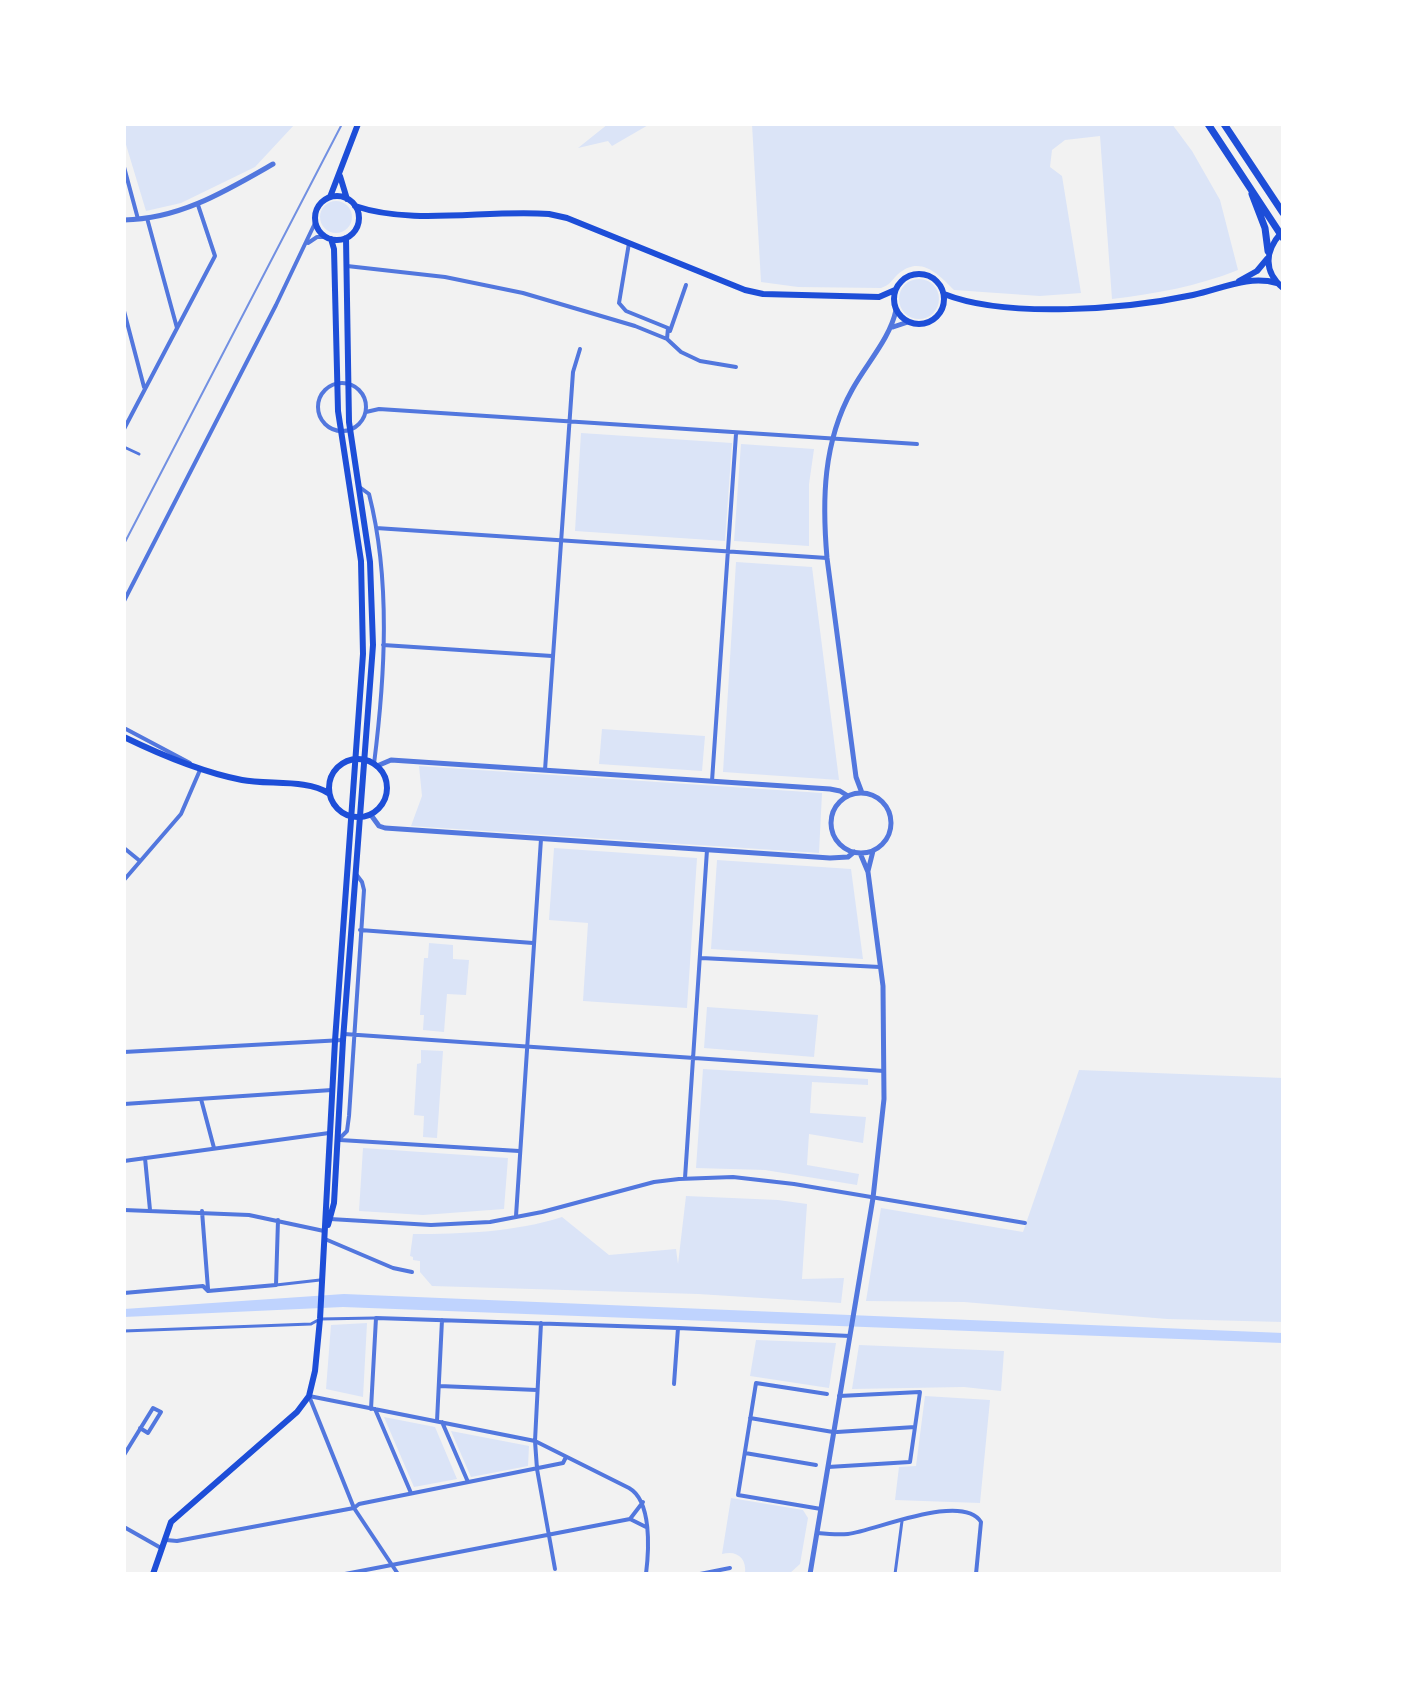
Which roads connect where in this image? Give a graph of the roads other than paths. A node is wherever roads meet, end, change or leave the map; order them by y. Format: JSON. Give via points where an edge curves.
{"nodes":[{"id":1,"x":358,"y":124,"type":"edge"},
{"id":2,"x":1208,"y":124,"type":"edge"},
{"id":3,"x":1224,"y":124,"type":"edge"},
{"id":4,"x":273,"y":164,"type":"dead end"},
{"id":5,"x":124,"y":167,"type":"edge"},
{"id":6,"x":340,"y":173,"type":"junction"},
{"id":7,"x":1251,"y":188,"type":"junction"},
{"id":8,"x":1273,"y":196,"type":"junction"},
{"id":9,"x":330,"y":197,"type":"junction"},
{"id":10,"x":347,"y":199,"type":"junction"},
{"id":11,"x":1283,"y":203,"type":"edge"},
{"id":12,"x":198,"y":205,"type":"junction"},
{"id":13,"x":355,"y":206,"type":"junction"},
{"id":14,"x":377,"y":212,"type":"junction"},
{"id":15,"x":1283,"y":213,"type":"edge"},
{"id":16,"x":147,"y":218,"type":"junction"},
{"id":17,"x":138,"y":219,"type":"junction"},
{"id":18,"x":124,"y":220,"type":"edge"},
{"id":19,"x":316,"y":221,"type":"junction"},
{"id":20,"x":358,"y":224,"type":"junction"},
{"id":21,"x":1282,"y":234,"type":"edge"},
{"id":22,"x":329,"y":238,"type":"junction"},
{"id":23,"x":346,"y":238,"type":"junction"},
{"id":24,"x":629,"y":243,"type":"junction"},
{"id":25,"x":307,"y":244,"type":"junction"},
{"id":26,"x":1268,"y":255,"type":"junction"},
{"id":27,"x":345,"y":266,"type":"junction"},
{"id":28,"x":1234,"y":284,"type":"junction"},
{"id":29,"x":686,"y":285,"type":"dead end"},
{"id":30,"x":1280,"y":286,"type":"edge"},
{"id":31,"x":895,"y":290,"type":"junction"},
{"id":32,"x":944,"y":294,"type":"junction"},
{"id":33,"x":879,"y":297,"type":"junction"},
{"id":34,"x":962,"y":301,"type":"junction"},
{"id":35,"x":944,"y":306,"type":"junction"},
{"id":36,"x":895,"y":307,"type":"junction"},
{"id":37,"x":124,"y":311,"type":"edge"},
{"id":38,"x":908,"y":322,"type":"junction"},
{"id":39,"x":892,"y":327,"type":"junction"},
{"id":40,"x":177,"y":328,"type":"junction"},
{"id":41,"x":668,"y":336,"type":"junction"},
{"id":42,"x":580,"y":349,"type":"dead end"},
{"id":43,"x":736,"y":367,"type":"dead end"},
{"id":44,"x":337,"y":383,"type":"junction"},
{"id":45,"x":347,"y":383,"type":"junction"},
{"id":46,"x":145,"y":389,"type":"junction"},
{"id":47,"x":366,"y":403,"type":"junction"},
{"id":48,"x":374,"y":409,"type":"junction"},
{"id":49,"x":366,"y":412,"type":"junction"},
{"id":50,"x":569,"y":423,"type":"junction"},
{"id":51,"x":124,"y":429,"type":"edge"},
{"id":52,"x":349,"y":430,"type":"junction"},
{"id":53,"x":340,"y":431,"type":"junction"},
{"id":54,"x":736,"y":434,"type":"junction"},
{"id":55,"x":831,"y":440,"type":"junction"},
{"id":56,"x":917,"y":444,"type":"dead end"},
{"id":57,"x":124,"y":447,"type":"edge"},
{"id":58,"x":139,"y":454,"type":"dead end"},
{"id":59,"x":358,"y":486,"type":"junction"},
{"id":60,"x":376,"y":528,"type":"junction"},
{"id":61,"x":561,"y":541,"type":"junction"},
{"id":62,"x":728,"y":552,"type":"junction"},
{"id":63,"x":827,"y":558,"type":"junction"},
{"id":64,"x":124,"y":601,"type":"edge"},
{"id":65,"x":383,"y":645,"type":"junction"},
{"id":66,"x":553,"y":656,"type":"junction"},
{"id":67,"x":124,"y":728,"type":"edge"},
{"id":68,"x":124,"y":737,"type":"edge"},
{"id":69,"x":357,"y":759,"type":"junction"},
{"id":70,"x":366,"y":760,"type":"junction"},
{"id":71,"x":376,"y":765,"type":"junction"},
{"id":72,"x":198,"y":767,"type":"junction"},
{"id":73,"x":545,"y":770,"type":"junction"},
{"id":74,"x":856,"y":777,"type":"junction"},
{"id":75,"x":329,"y":781,"type":"junction"},
{"id":76,"x":712,"y":781,"type":"junction"},
{"id":77,"x":316,"y":786,"type":"junction"},
{"id":78,"x":328,"y":793,"type":"junction"},
{"id":79,"x":862,"y":793,"type":"junction"},
{"id":80,"x":850,"y":795,"type":"junction"},
{"id":81,"x":371,"y":815,"type":"junction"},
{"id":82,"x":351,"y":817,"type":"junction"},
{"id":83,"x":360,"y":817,"type":"junction"},
{"id":84,"x":541,"y":839,"type":"junction"},
{"id":85,"x":124,"y":848,"type":"edge"},
{"id":86,"x":707,"y":850,"type":"junction"},
{"id":87,"x":873,"y":851,"type":"junction"},
{"id":88,"x":857,"y":853,"type":"junction"},
{"id":89,"x":140,"y":861,"type":"junction"},
{"id":90,"x":868,"y":872,"type":"junction"},
{"id":91,"x":356,"y":874,"type":"junction"},
{"id":92,"x":124,"y":880,"type":"edge"},
{"id":93,"x":360,"y":930,"type":"junction"},
{"id":94,"x":533,"y":943,"type":"junction"},
{"id":95,"x":701,"y":958,"type":"junction"},
{"id":96,"x":880,"y":967,"type":"junction"},
{"id":97,"x":354,"y":1035,"type":"junction"},
{"id":98,"x":344,"y":1037,"type":"junction"},
{"id":99,"x":335,"y":1041,"type":"junction"},
{"id":100,"x":526,"y":1048,"type":"junction"},
{"id":101,"x":124,"y":1052,"type":"edge"},
{"id":102,"x":693,"y":1059,"type":"junction"},
{"id":103,"x":886,"y":1071,"type":"junction"},
{"id":104,"x":332,"y":1090,"type":"junction"},
{"id":105,"x":201,"y":1099,"type":"junction"},
{"id":106,"x":124,"y":1104,"type":"edge"},
{"id":107,"x":329,"y":1133,"type":"junction"},
{"id":108,"x":338,"y":1140,"type":"junction"},
{"id":109,"x":214,"y":1148,"type":"junction"},
{"id":110,"x":520,"y":1151,"type":"junction"},
{"id":111,"x":145,"y":1158,"type":"junction"},
{"id":112,"x":124,"y":1161,"type":"edge"},
{"id":113,"x":685,"y":1178,"type":"junction"},
{"id":114,"x":873,"y":1198,"type":"junction"},
{"id":115,"x":124,"y":1210,"type":"edge"},
{"id":116,"x":150,"y":1210,"type":"junction"},
{"id":117,"x":202,"y":1211,"type":"junction"},
{"id":118,"x":515,"y":1217,"type":"junction"},
{"id":119,"x":330,"y":1219,"type":"junction"},
{"id":120,"x":278,"y":1220,"type":"junction"},
{"id":121,"x":1025,"y":1223,"type":"dead end"},
{"id":122,"x":325,"y":1235,"type":"junction"},
{"id":123,"x":412,"y":1272,"type":"dead end"},
{"id":124,"x":322,"y":1280,"type":"junction"},
{"id":125,"x":276,"y":1285,"type":"junction"},
{"id":126,"x":208,"y":1291,"type":"junction"},
{"id":127,"x":124,"y":1293,"type":"edge"},
{"id":128,"x":320,"y":1316,"type":"junction"},
{"id":129,"x":376,"y":1318,"type":"junction"},
{"id":130,"x":442,"y":1319,"type":"junction"},
{"id":131,"x":541,"y":1323,"type":"junction"},
{"id":132,"x":678,"y":1328,"type":"junction"},
{"id":133,"x":124,"y":1331,"type":"edge"},
{"id":134,"x":850,"y":1334,"type":"junction"},
{"id":135,"x":674,"y":1384,"type":"dead end"},
{"id":136,"x":439,"y":1386,"type":"junction"},
{"id":137,"x":538,"y":1390,"type":"junction"},
{"id":138,"x":827,"y":1394,"type":"dead end"},
{"id":139,"x":309,"y":1396,"type":"junction"},
{"id":140,"x":839,"y":1396,"type":"junction"},
{"id":141,"x":373,"y":1409,"type":"junction"},
{"id":142,"x":750,"y":1418,"type":"junction"},
{"id":143,"x":440,"y":1421,"type":"junction"},
{"id":144,"x":915,"y":1427,"type":"junction"},
{"id":145,"x":140,"y":1428,"type":"junction"},
{"id":146,"x":835,"y":1432,"type":"junction"},
{"id":147,"x":535,"y":1441,"type":"junction"},
{"id":148,"x":745,"y":1453,"type":"junction"},
{"id":149,"x":124,"y":1455,"type":"edge"},
{"id":150,"x":566,"y":1457,"type":"junction"},
{"id":151,"x":816,"y":1465,"type":"dead end"},
{"id":152,"x":828,"y":1467,"type":"junction"},
{"id":153,"x":537,"y":1469,"type":"junction"},
{"id":154,"x":468,"y":1482,"type":"junction"},
{"id":155,"x":411,"y":1493,"type":"junction"},
{"id":156,"x":643,"y":1502,"type":"junction"},
{"id":157,"x":354,"y":1508,"type":"junction"},
{"id":158,"x":821,"y":1509,"type":"junction"},
{"id":159,"x":903,"y":1518,"type":"junction"},
{"id":160,"x":630,"y":1519,"type":"junction"},
{"id":161,"x":124,"y":1527,"type":"edge"},
{"id":162,"x":646,"y":1527,"type":"junction"},
{"id":163,"x":817,"y":1533,"type":"junction"},
{"id":164,"x":548,"y":1534,"type":"junction"},
{"id":165,"x":164,"y":1540,"type":"junction"},
{"id":166,"x":161,"y":1548,"type":"junction"},
{"id":167,"x":392,"y":1566,"type":"junction"},
{"id":168,"x":730,"y":1568,"type":"dead end"},
{"id":169,"x":555,"y":1569,"type":"dead end"},
{"id":170,"x":153,"y":1574,"type":"edge"},
{"id":171,"x":345,"y":1574,"type":"edge"},
{"id":172,"x":398,"y":1574,"type":"edge"},
{"id":173,"x":646,"y":1574,"type":"edge"},
{"id":174,"x":700,"y":1574,"type":"edge"},
{"id":175,"x":810,"y":1574,"type":"edge"},
{"id":176,"x":895,"y":1574,"type":"edge"},
{"id":177,"x":976,"y":1574,"type":"edge"}],
"edges":[{"from":1,"to":6,"type":"main road"},
{"from":2,"to":7,"type":"highway"},
{"from":3,"to":8,"type":"highway"},
{"from":4,"to":12,"type":"street"},
{"from":5,"to":17,"type":"street"},
{"from":6,"to":9,"type":"main road"},
{"from":6,"to":10,"type":"main road"},
{"from":7,"to":21,"type":"highway"},
{"from":7,"to":26,"type":"highway"},
{"from":8,"to":11,"type":"highway"},
{"from":8,"to":15,"type":"highway"},
{"from":9,"to":10,"type":"main road"},
{"from":9,"to":19,"type":"main road","via":[[320,205]]},
{"from":10,"to":13,"type":"main road"},
{"from":12,"to":16,"type":"street"},
{"from":12,"to":40,"type":"street","via":[[215,256]]},
{"from":13,"to":14,"type":"main road"},
{"from":13,"to":20,"type":"main road"},
{"from":14,"to":20,"type":"main road"},
{"from":14,"to":24,"type":"main road","via":[[549,214]]},
{"from":16,"to":17,"type":"street"},
{"from":16,"to":40,"type":"street"},
{"from":17,"to":18,"type":"street"},
{"from":19,"to":22,"type":"main road"},
{"from":19,"to":25,"type":"street"},
{"from":20,"to":23,"type":"main road"},
{"from":21,"to":26,"type":"main road"},
{"from":22,"to":23,"type":"main road"},
{"from":22,"to":25,"type":"street","via":[[317,237]]},
{"from":22,"to":44,"type":"main road","via":[[334,249]]},
{"from":23,"to":27,"type":"main road"},
{"from":24,"to":33,"type":"main road","via":[[763,294]]},
{"from":24,"to":41,"type":"street","via":[[621,308],[662,324]]},
{"from":25,"to":64,"type":"street"},
{"from":26,"to":28,"type":"main road","via":[[1257,271]]},
{"from":26,"to":30,"type":"main road","via":[[1271,274]]},
{"from":27,"to":41,"type":"street","via":[[445,277],[523,293]]},
{"from":27,"to":45,"type":"main road"},
{"from":28,"to":30,"type":"main road","via":[[1263,279]]},
{"from":28,"to":34,"type":"main road","via":[[1173,299],[1067,309]]},
{"from":29,"to":41,"type":"street"},
{"from":31,"to":32,"type":"main road","via":[[903,279],[921,273],[938,282]]},
{"from":31,"to":33,"type":"main road"},
{"from":31,"to":36,"type":"main road"},
{"from":32,"to":34,"type":"main road"},
{"from":32,"to":35,"type":"main road"},
{"from":33,"to":36,"type":"main road"},
{"from":34,"to":35,"type":"main road"},
{"from":35,"to":38,"type":"main road","via":[[932,321]]},
{"from":36,"to":38,"type":"main road"},
{"from":36,"to":39,"type":"street"},
{"from":37,"to":46,"type":"street"},
{"from":38,"to":39,"type":"street"},
{"from":39,"to":55,"type":"street","via":[[849,394]]},
{"from":40,"to":46,"type":"street"},
{"from":41,"to":43,"type":"street","via":[[681,352],[700,361]]},
{"from":42,"to":50,"type":"street"},
{"from":44,"to":45,"type":"street"},
{"from":44,"to":53,"type":"main road"},
{"from":44,"to":53,"type":"street","via":[[318,404],[321,420]]},
{"from":45,"to":47,"type":"street","via":[[358,388]]},
{"from":45,"to":52,"type":"main road"},
{"from":46,"to":51,"type":"street"},
{"from":47,"to":48,"type":"street"},
{"from":47,"to":49,"type":"street"},
{"from":48,"to":49,"type":"street"},
{"from":48,"to":50,"type":"street"},
{"from":49,"to":52,"type":"street"},
{"from":50,"to":54,"type":"street"},
{"from":50,"to":61,"type":"street"},
{"from":52,"to":53,"type":"street"},
{"from":52,"to":59,"type":"main road"},
{"from":53,"to":69,"type":"main road","via":[[363,599]]},
{"from":54,"to":55,"type":"street"},
{"from":54,"to":62,"type":"street"},
{"from":55,"to":56,"type":"street"},
{"from":55,"to":63,"type":"street"},
{"from":57,"to":58,"type":"street"},
{"from":59,"to":60,"type":"street","via":[[369,494]]},
{"from":59,"to":70,"type":"main road","via":[[373,597]]},
{"from":60,"to":61,"type":"street"},
{"from":60,"to":65,"type":"street"},
{"from":61,"to":62,"type":"street"},
{"from":61,"to":66,"type":"street"},
{"from":62,"to":63,"type":"street"},
{"from":62,"to":76,"type":"street"},
{"from":63,"to":74,"type":"street"},
{"from":65,"to":66,"type":"street"},
{"from":65,"to":71,"type":"street"},
{"from":66,"to":73,"type":"street"},
{"from":67,"to":72,"type":"street"},
{"from":68,"to":72,"type":"main road"},
{"from":69,"to":70,"type":"main road"},
{"from":69,"to":75,"type":"main road","via":[[342,763]]},
{"from":69,"to":82,"type":"main road"},
{"from":70,"to":71,"type":"main road"},
{"from":70,"to":83,"type":"main road"},
{"from":71,"to":73,"type":"street","via":[[391,760]]},
{"from":71,"to":81,"type":"main road","via":[[387,795]]},
{"from":72,"to":77,"type":"main road","via":[[251,781]]},
{"from":72,"to":89,"type":"street","via":[[181,814]]},
{"from":73,"to":76,"type":"street"},
{"from":74,"to":79,"type":"street"},
{"from":74,"to":80,"type":"street"},
{"from":75,"to":77,"type":"main road"},
{"from":75,"to":78,"type":"main road"},
{"from":76,"to":80,"type":"street"},
{"from":77,"to":78,"type":"main road"},
{"from":78,"to":82,"type":"main road"},
{"from":79,"to":80,"type":"street"},
{"from":79,"to":87,"type":"street","via":[[879,799],[891,819],[886,841]]},
{"from":80,"to":88,"type":"street","via":[[835,809],[831,824],[836,839]]},
{"from":81,"to":83,"type":"main road"},
{"from":81,"to":84,"type":"street","via":[[385,828]]},
{"from":82,"to":83,"type":"main road"},
{"from":82,"to":99,"type":"main road"},
{"from":83,"to":91,"type":"main road"},
{"from":84,"to":86,"type":"street"},
{"from":84,"to":94,"type":"street"},
{"from":85,"to":89,"type":"street"},
{"from":86,"to":88,"type":"street","via":[[839,858]]},
{"from":86,"to":95,"type":"street"},
{"from":87,"to":88,"type":"street"},
{"from":87,"to":90,"type":"street"},
{"from":88,"to":90,"type":"street"},
{"from":89,"to":92,"type":"street"},
{"from":90,"to":96,"type":"street"},
{"from":91,"to":93,"type":"street","via":[[364,890]]},
{"from":91,"to":98,"type":"main road"},
{"from":93,"to":94,"type":"street"},
{"from":93,"to":97,"type":"street"},
{"from":94,"to":100,"type":"street"},
{"from":95,"to":96,"type":"street"},
{"from":95,"to":102,"type":"street"},
{"from":96,"to":103,"type":"street"},
{"from":97,"to":98,"type":"street"},
{"from":97,"to":100,"type":"street"},
{"from":97,"to":108,"type":"street","via":[[347,1131]]},
{"from":98,"to":99,"type":"street"},
{"from":98,"to":108,"type":"main road"},
{"from":99,"to":101,"type":"street"},
{"from":99,"to":104,"type":"main road"},
{"from":100,"to":102,"type":"street"},
{"from":100,"to":110,"type":"street"},
{"from":102,"to":103,"type":"street"},
{"from":102,"to":113,"type":"street"},
{"from":103,"to":114,"type":"street"},
{"from":104,"to":105,"type":"street"},
{"from":104,"to":107,"type":"main road"},
{"from":105,"to":106,"type":"street"},
{"from":105,"to":109,"type":"street"},
{"from":107,"to":109,"type":"street"},
{"from":107,"to":122,"type":"main road"},
{"from":108,"to":110,"type":"street"},
{"from":108,"to":119,"type":"main road"},
{"from":109,"to":111,"type":"street"},
{"from":110,"to":118,"type":"street"},
{"from":111,"to":112,"type":"street"},
{"from":111,"to":116,"type":"street"},
{"from":113,"to":114,"type":"street","via":[[764,1180]]},
{"from":113,"to":118,"type":"street"},
{"from":114,"to":121,"type":"street"},
{"from":114,"to":134,"type":"street"},
{"from":115,"to":116,"type":"street"},
{"from":116,"to":117,"type":"street"},
{"from":117,"to":120,"type":"street"},
{"from":117,"to":126,"type":"street"},
{"from":118,"to":119,"type":"street","via":[[457,1225]]},
{"from":119,"to":122,"type":"main road"},
{"from":120,"to":122,"type":"street"},
{"from":120,"to":125,"type":"street"},
{"from":122,"to":123,"type":"street"},
{"from":122,"to":124,"type":"main road"},
{"from":124,"to":125,"type":"street"},
{"from":124,"to":128,"type":"main road"},
{"from":125,"to":126,"type":"street"},
{"from":126,"to":127,"type":"street","via":[[203,1286]]},
{"from":128,"to":129,"type":"street"},
{"from":128,"to":133,"type":"street","via":[[311,1324]]},
{"from":128,"to":139,"type":"main road"},
{"from":129,"to":130,"type":"street"},
{"from":129,"to":141,"type":"street"},
{"from":130,"to":131,"type":"street"},
{"from":130,"to":136,"type":"street"},
{"from":131,"to":132,"type":"street"},
{"from":131,"to":137,"type":"street"},
{"from":132,"to":134,"type":"street"},
{"from":132,"to":135,"type":"street"},
{"from":134,"to":140,"type":"street"},
{"from":136,"to":137,"type":"street"},
{"from":136,"to":143,"type":"street"},
{"from":137,"to":147,"type":"street"},
{"from":138,"to":142,"type":"street","via":[[756,1383]]},
{"from":139,"to":141,"type":"street"},
{"from":139,"to":157,"type":"street"},
{"from":139,"to":165,"type":"main road","via":[[293,1416],[179,1514]]},
{"from":140,"to":144,"type":"street","via":[[920,1392]]},
{"from":140,"to":146,"type":"street"},
{"from":141,"to":143,"type":"street"},
{"from":141,"to":155,"type":"street"},
{"from":142,"to":146,"type":"street"},
{"from":142,"to":148,"type":"street"},
{"from":143,"to":147,"type":"street"},
{"from":143,"to":154,"type":"street"},
{"from":144,"to":146,"type":"street"},
{"from":144,"to":152,"type":"street","via":[[910,1462]]},
{"from":145,"to":145,"type":"street","via":[[148,1433],[161,1412],[153,1408]]},
{"from":145,"to":149,"type":"street"},
{"from":146,"to":152,"type":"street"},
{"from":147,"to":150,"type":"street"},
{"from":147,"to":153,"type":"street"},
{"from":148,"to":151,"type":"street"},
{"from":148,"to":158,"type":"street","via":[[738,1495]]},
{"from":150,"to":153,"type":"street","via":[[563,1463]]},
{"from":150,"to":156,"type":"street","via":[[638,1493]]},
{"from":152,"to":158,"type":"street"},
{"from":153,"to":154,"type":"street"},
{"from":153,"to":164,"type":"street"},
{"from":154,"to":155,"type":"street"},
{"from":155,"to":157,"type":"street"},
{"from":156,"to":160,"type":"street"},
{"from":156,"to":162,"type":"street"},
{"from":157,"to":165,"type":"street"},
{"from":157,"to":167,"type":"street"},
{"from":158,"to":163,"type":"street"},
{"from":159,"to":163,"type":"street","via":[[847,1534]]},
{"from":159,"to":176,"type":"street"},
{"from":159,"to":177,"type":"street","via":[[943,1512],[977,1516],[981,1522]]},
{"from":160,"to":162,"type":"street"},
{"from":160,"to":164,"type":"street"},
{"from":161,"to":166,"type":"street"},
{"from":162,"to":173,"type":"street"},
{"from":163,"to":175,"type":"street"},
{"from":164,"to":167,"type":"street"},
{"from":164,"to":169,"type":"street"},
{"from":165,"to":166,"type":"main road"},
{"from":166,"to":170,"type":"main road"},
{"from":167,"to":171,"type":"street"},
{"from":167,"to":172,"type":"street"},
{"from":168,"to":174,"type":"street"}]}
